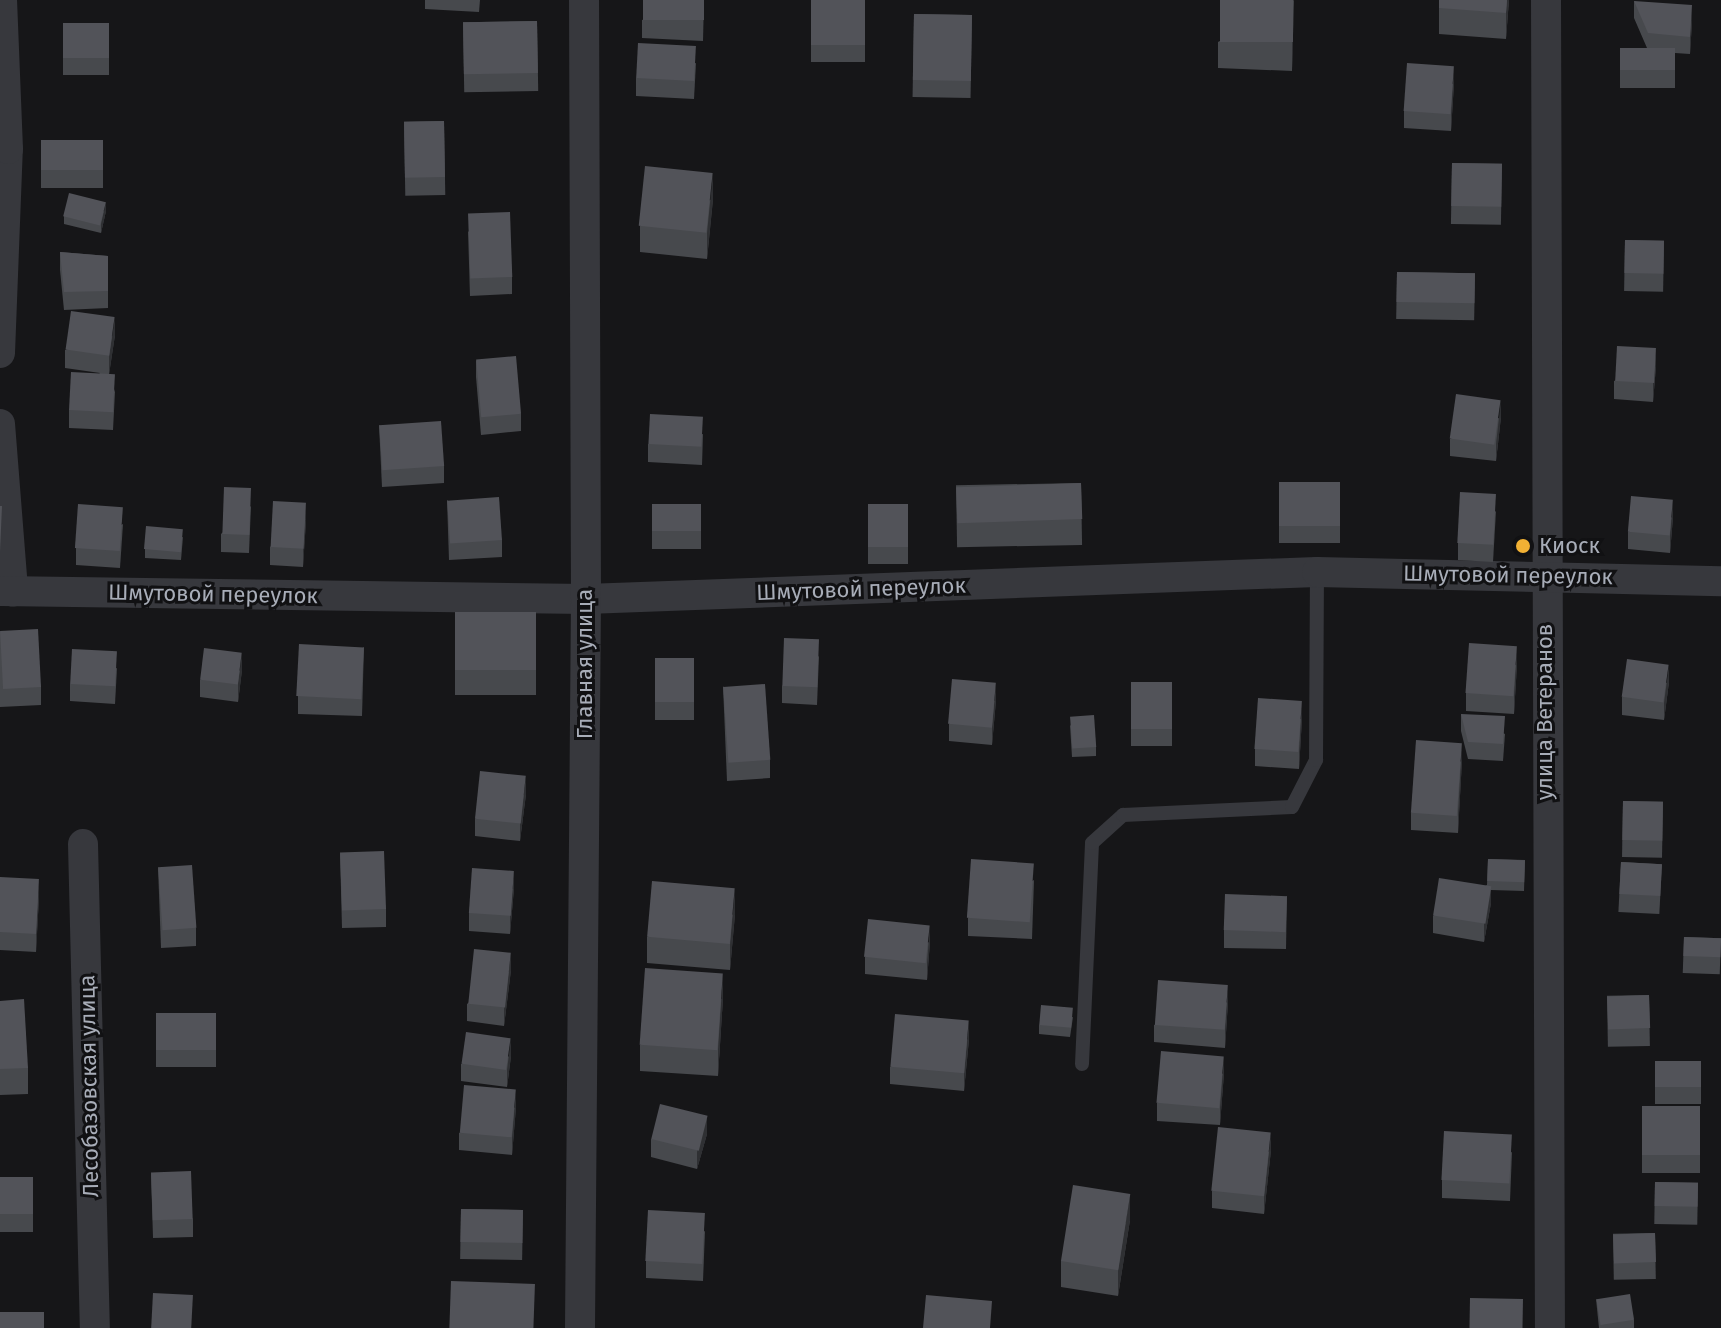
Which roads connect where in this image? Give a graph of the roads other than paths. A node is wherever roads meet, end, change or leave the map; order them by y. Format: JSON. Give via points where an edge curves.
{"nodes":[{"id":1,"x":2,"y":0,"type":"edge"},
{"id":2,"x":584,"y":0,"type":"edge"},
{"id":3,"x":1546,"y":0,"type":"edge"},
{"id":4,"x":0,"y":353,"type":"edge"},
{"id":5,"x":0,"y":424,"type":"edge"},
{"id":6,"x":1317,"y":572,"type":"junction"},
{"id":7,"x":1544,"y":573,"type":"junction"},
{"id":8,"x":1721,"y":581,"type":"edge"},
{"id":9,"x":7,"y":591,"type":"edge"},
{"id":10,"x":586,"y":599,"type":"junction"},
{"id":11,"x":83,"y":844,"type":"dead end"},
{"id":12,"x":1082,"y":1064,"type":"dead end"},
{"id":13,"x":95,"y":1328,"type":"edge"},
{"id":14,"x":580,"y":1328,"type":"edge"},
{"id":15,"x":1550,"y":1328,"type":"edge"}],
"edges":[{"from":1,"to":4,"type":"street","via":[[8,149]]},
{"from":2,"to":10,"type":"street","name":"Главная улица"},
{"from":3,"to":7,"type":"street","name":"улица Ветеранов"},
{"from":5,"to":9,"type":"street"},
{"from":6,"to":7,"type":"street","name":"Шмутовой переулок"},
{"from":6,"to":10,"type":"street","name":"Шмутовой переулок"},
{"from":6,"to":12,"type":"lane","via":[[1316,760],[1292,807],[1123,815],[1092,843]]},
{"from":7,"to":8,"type":"street","name":"Шмутовой переулок"},
{"from":7,"to":15,"type":"street","name":"улица Ветеранов"},
{"from":9,"to":10,"type":"street","name":"Шмутовой переулок"},
{"from":10,"to":14,"type":"street","name":"Главная улица"},
{"from":11,"to":13,"type":"street","name":"Лесобазовская улица"}]}
